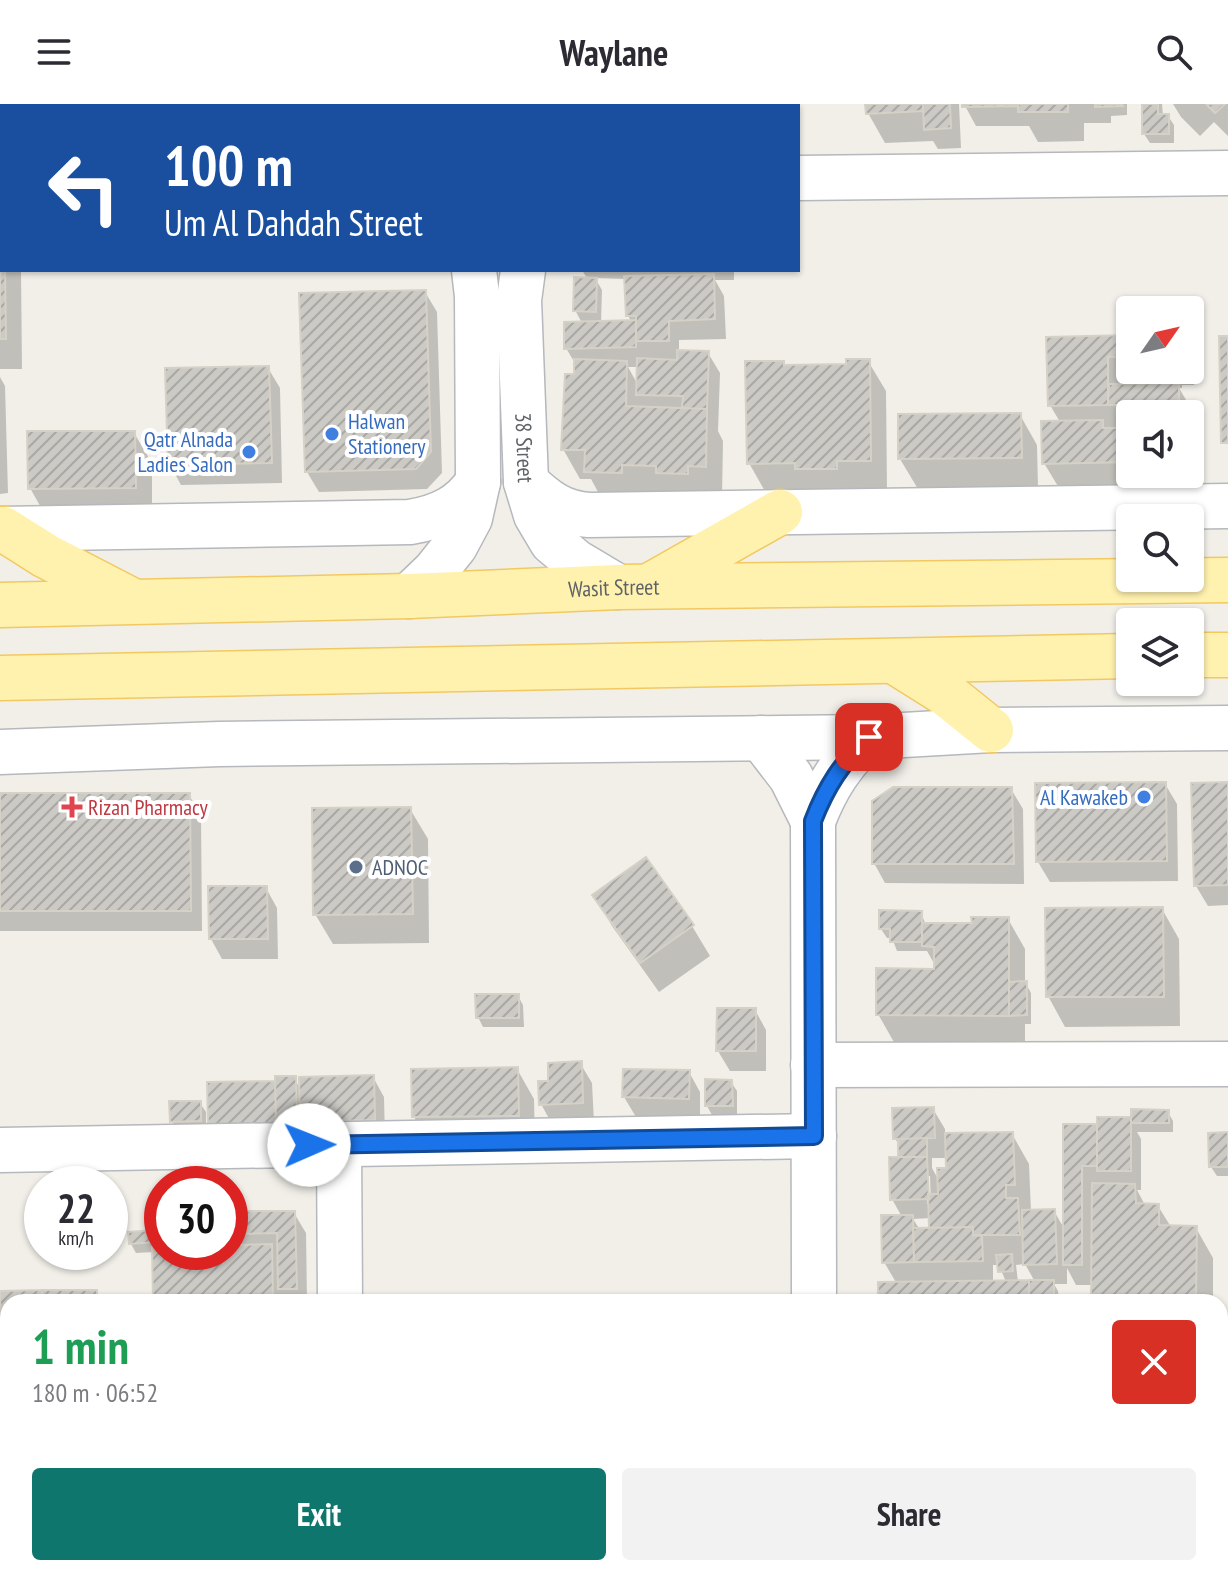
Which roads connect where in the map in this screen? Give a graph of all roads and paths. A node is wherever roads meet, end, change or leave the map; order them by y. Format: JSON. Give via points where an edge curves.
{"nodes":[{"id":1,"x":1228,"y":173,"type":"edge"},
{"id":2,"x":800,"y":178,"type":"edge"},
{"id":3,"x":474,"y":272,"type":"edge"},
{"id":4,"x":523,"y":272,"type":"edge"},
{"id":5,"x":478,"y":482,"type":"junction"},
{"id":6,"x":526,"y":482,"type":"junction"},
{"id":7,"x":1228,"y":506,"type":"edge"},
{"id":8,"x":780,"y":512,"type":"junction"},
{"id":9,"x":2,"y":529,"type":"edge"},
{"id":10,"x":1228,"y":580,"type":"edge"},
{"id":11,"x":633,"y":587,"type":"junction"},
{"id":12,"x":409,"y":596,"type":"junction"},
{"id":13,"x":136,"y":602,"type":"junction"},
{"id":14,"x":0,"y":605,"type":"edge"},
{"id":15,"x":1204,"y":655,"type":"edge"},
{"id":16,"x":1228,"y":655,"type":"edge"},
{"id":17,"x":1116,"y":656,"type":"edge"},
{"id":18,"x":894,"y":661,"type":"junction"},
{"id":19,"x":0,"y":678,"type":"edge"},
{"id":20,"x":1228,"y":728,"type":"edge"},
{"id":21,"x":991,"y":730,"type":"junction"},
{"id":22,"x":869,"y":737,"type":"junction"},
{"id":23,"x":761,"y":738,"type":"junction"},
{"id":24,"x":0,"y":752,"type":"edge"},
{"id":25,"x":813,"y":821,"type":"junction"},
{"id":26,"x":1228,"y":1064,"type":"edge"},
{"id":27,"x":813,"y":1065,"type":"junction"},
{"id":28,"x":814,"y":1136,"type":"junction"},
{"id":29,"x":339,"y":1144,"type":"junction"},
{"id":30,"x":0,"y":1150,"type":"edge"},
{"id":31,"x":340,"y":1294,"type":"edge"},
{"id":32,"x":814,"y":1294,"type":"edge"}],
"edges":[{"from":1,"to":2,"type":"street"},
{"from":3,"to":5,"type":"street","name":"38 Street"},
{"from":4,"to":6,"type":"street","name":"38 Street","via":[[519,300]]},
{"from":5,"to":9,"type":"street","via":[[450,510],[410,522]]},
{"from":5,"to":12,"type":"street","name":"38 Street","via":[[470,518],[455,546]]},
{"from":6,"to":8,"type":"street","via":[[550,505],[576,514]]},
{"from":6,"to":11,"type":"street","name":"38 Street","via":[[552,542],[576,562]]},
{"from":7,"to":8,"type":"street"},
{"from":8,"to":11,"type":"main road"},
{"from":9,"to":13,"type":"main road"},
{"from":10,"to":11,"type":"main road","name":"Wasit Street"},
{"from":11,"to":12,"type":"main road","name":"Wasit Street"},
{"from":12,"to":13,"type":"main road","name":"Wasit Street"},
{"from":13,"to":14,"type":"main road","name":"Wasit Street"},
{"from":15,"to":16,"type":"main road"},
{"from":17,"to":18,"type":"main road"},
{"from":18,"to":19,"type":"main road"},
{"from":18,"to":21,"type":"main road"},
{"from":20,"to":21,"type":"street"},
{"from":21,"to":22,"type":"street"},
{"from":22,"to":23,"type":"street"},
{"from":22,"to":25,"type":"street","via":[[834,775]]},
{"from":23,"to":24,"type":"street"},
{"from":23,"to":25,"type":"street","via":[[791,777]]},
{"from":25,"to":27,"type":"street"},
{"from":26,"to":27,"type":"street"},
{"from":27,"to":28,"type":"street"},
{"from":28,"to":29,"type":"street"},
{"from":28,"to":32,"type":"street"},
{"from":29,"to":30,"type":"street"},
{"from":29,"to":31,"type":"street"}]}
